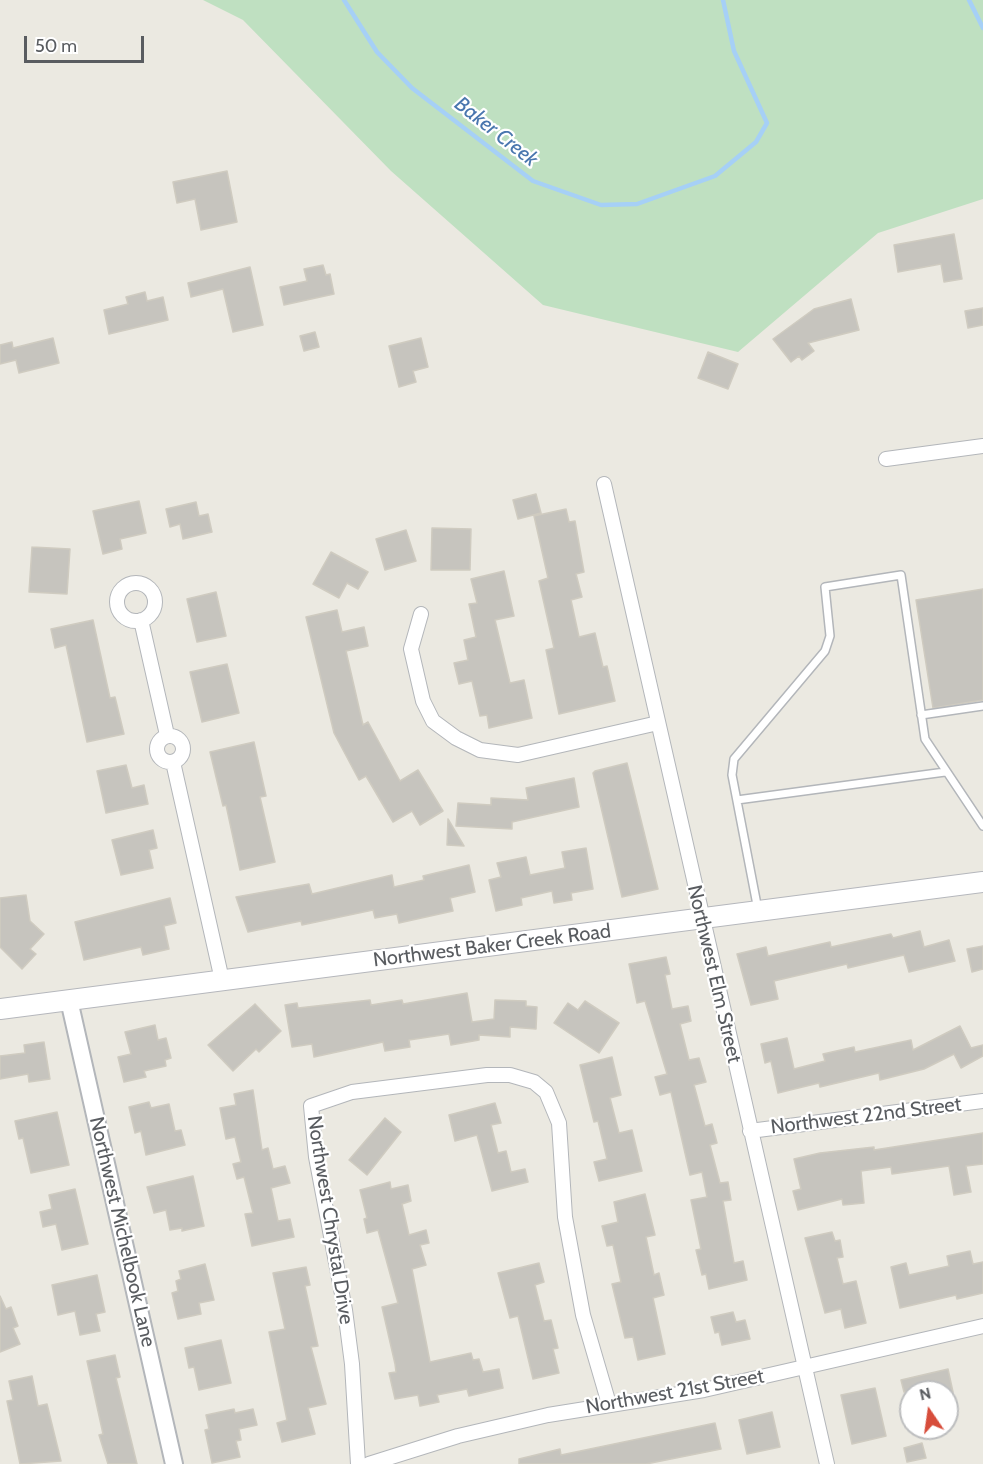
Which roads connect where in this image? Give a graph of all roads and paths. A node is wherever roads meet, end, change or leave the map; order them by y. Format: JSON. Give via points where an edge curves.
{"nodes":[{"id":1,"x":983,"y":446,"type":"edge"},
{"id":2,"x":886,"y":459,"type":"dead end"},
{"id":3,"x":604,"y":484,"type":"dead end"},
{"id":4,"x":421,"y":614,"type":"dead end"},
{"id":5,"x":141,"y":620,"type":"dead end"},
{"id":6,"x":983,"y":706,"type":"edge"},
{"id":7,"x":921,"y":715,"type":"junction"},
{"id":8,"x":658,"y":723,"type":"junction"},
{"id":9,"x":945,"y":772,"type":"junction"},
{"id":10,"x":737,"y":800,"type":"junction"},
{"id":11,"x":983,"y":826,"type":"edge"},
{"id":12,"x":983,"y":882,"type":"edge"},
{"id":13,"x":758,"y":912,"type":"junction"},
{"id":14,"x":701,"y":919,"type":"junction"},
{"id":15,"x":222,"y":980,"type":"junction"},
{"id":16,"x":69,"y":1000,"type":"junction"},
{"id":17,"x":0,"y":1009,"type":"edge"},
{"id":18,"x":983,"y":1101,"type":"edge"},
{"id":19,"x":750,"y":1131,"type":"junction"},
{"id":20,"x":983,"y":1326,"type":"edge"},
{"id":21,"x":804,"y":1368,"type":"junction"},
{"id":22,"x":609,"y":1404,"type":"junction"},
{"id":23,"x":174,"y":1464,"type":"edge"},
{"id":24,"x":358,"y":1464,"type":"edge"},
{"id":25,"x":369,"y":1464,"type":"edge"},
{"id":26,"x":826,"y":1464,"type":"edge"}],
"edges":[{"from":1,"to":2,"type":"street"},
{"from":3,"to":8,"type":"street","name":"Northwest Elm Street"},
{"from":4,"to":8,"type":"street","via":[[411,649],[423,701],[433,721],[480,750],[518,755]]},
{"from":5,"to":15,"type":"street","via":[[167,735],[175,736],[183,744],[181,756],[174,762]]},
{"from":6,"to":7,"type":"lane"},
{"from":7,"to":9,"type":"lane","via":[[925,739]]},
{"from":7,"to":10,"type":"lane","via":[[901,575],[825,587],[830,636],[825,651],[734,759],[732,776]]},
{"from":8,"to":14,"type":"street","name":"Northwest Elm Street"},
{"from":9,"to":10,"type":"lane"},
{"from":9,"to":11,"type":"lane"},
{"from":10,"to":13,"type":"lane"},
{"from":12,"to":13,"type":"main road","name":"Northwest Baker Creek Road"},
{"from":13,"to":14,"type":"main road","name":"Northwest Baker Creek Road"},
{"from":14,"to":15,"type":"main road","name":"Northwest Baker Creek Road"},
{"from":14,"to":19,"type":"street","name":"Northwest Elm Street"},
{"from":15,"to":16,"type":"main road","name":"Northwest Baker Creek Road"},
{"from":16,"to":17,"type":"main road","name":"Northwest Baker Creek Road"},
{"from":16,"to":23,"type":"street","name":"Northwest Michelbook Lane"},
{"from":18,"to":19,"type":"street","name":"Northwest 22nd Street"},
{"from":19,"to":21,"type":"street","name":"Northwest Elm Street"},
{"from":20,"to":21,"type":"street","name":"Northwest 21st Street"},
{"from":21,"to":22,"type":"street","name":"Northwest 21st Street","via":[[704,1390]]},
{"from":21,"to":26,"type":"street","name":"Northwest Elm Street"},
{"from":22,"to":24,"type":"street","name":"Northwest Chrystal Drive","via":[[583,1315],[565,1216],[559,1123],[546,1092],[522,1076],[499,1075],[352,1092],[311,1106],[316,1157],[348,1332]]},
{"from":22,"to":25,"type":"street","name":"Northwest 21st Street","via":[[458,1436]]}]}
